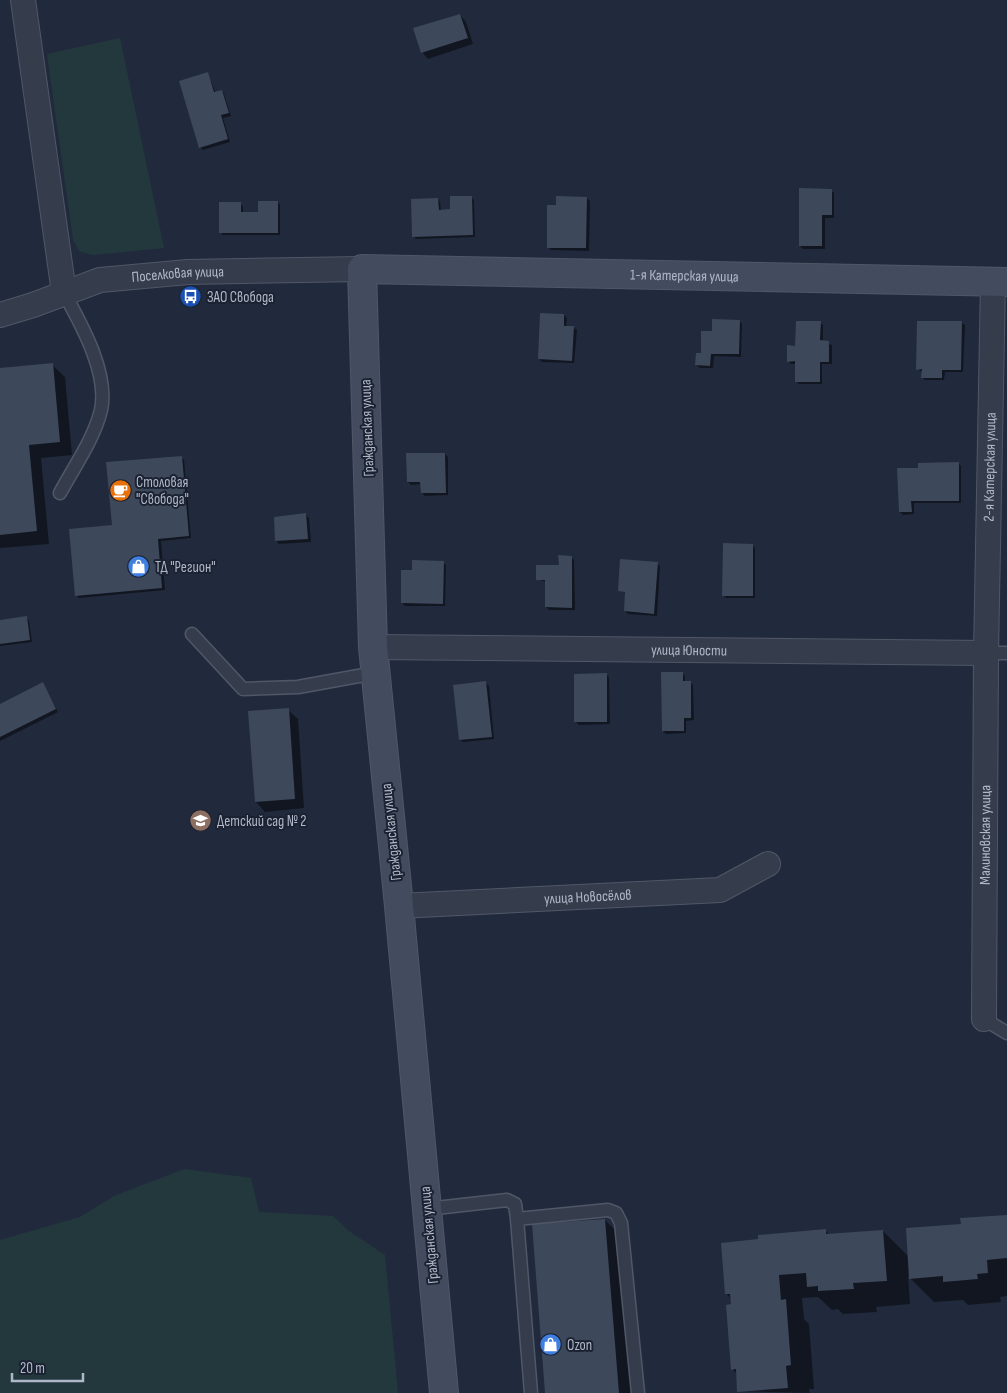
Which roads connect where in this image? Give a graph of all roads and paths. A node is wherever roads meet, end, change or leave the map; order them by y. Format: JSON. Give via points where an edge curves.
{"nodes":[{"id":1,"x":23,"y":0,"type":"edge"},
{"id":2,"x":362,"y":269,"type":"junction"},
{"id":3,"x":1000,"y":281,"type":"edge"},
{"id":4,"x":64,"y":294,"type":"junction"},
{"id":5,"x":0,"y":315,"type":"edge"},
{"id":6,"x":60,"y":493,"type":"dead end"},
{"id":7,"x":192,"y":634,"type":"dead end"},
{"id":8,"x":997,"y":653,"type":"edge"},
{"id":9,"x":374,"y":660,"type":"junction"},
{"id":10,"x":768,"y":864,"type":"dead end"},
{"id":11,"x":399,"y":906,"type":"junction"},
{"id":12,"x":984,"y":1019,"type":"joint"},
{"id":13,"x":1007,"y":1033,"type":"edge"},
{"id":14,"x":427,"y":1209,"type":"junction"},
{"id":15,"x":517,"y":1219,"type":"junction"},
{"id":16,"x":444,"y":1393,"type":"edge"},
{"id":17,"x":532,"y":1393,"type":"edge"},
{"id":18,"x":638,"y":1393,"type":"edge"}],
"edges":[{"from":1,"to":4,"type":"street"},
{"from":2,"to":3,"type":"street","name":"1-я Катерская улица"},
{"from":2,"to":4,"type":"street","name":"Поселковая улица","via":[[188,272],[100,280]]},
{"from":2,"to":9,"type":"street","name":"Гражданская улица"},
{"from":3,"to":8,"type":"street","name":"2-я Катерская улица"},
{"from":4,"to":5,"type":"street","name":"Поселковая улица"},
{"from":4,"to":6,"type":"lane","via":[[92,347],[101,408],[96,426]]},
{"from":7,"to":9,"type":"lane","via":[[243,689],[298,687]]},
{"from":8,"to":9,"type":"street","name":"улица Юности"},
{"from":8,"to":12,"type":"street","name":"Малиновская улица"},
{"from":9,"to":11,"type":"street","name":"Гражданская улица"},
{"from":10,"to":11,"type":"street","name":"улица Новосёлов","via":[[720,890]]},
{"from":11,"to":14,"type":"street","name":"Гражданская улица"},
{"from":12,"to":13,"type":"lane"},
{"from":14,"to":15,"type":"lane","via":[[508,1200],[515,1204]]},
{"from":14,"to":16,"type":"street","name":"Гражданская улица"},
{"from":15,"to":17,"type":"lane"},
{"from":15,"to":18,"type":"lane","via":[[608,1210],[616,1214],[621,1223]]}]}
